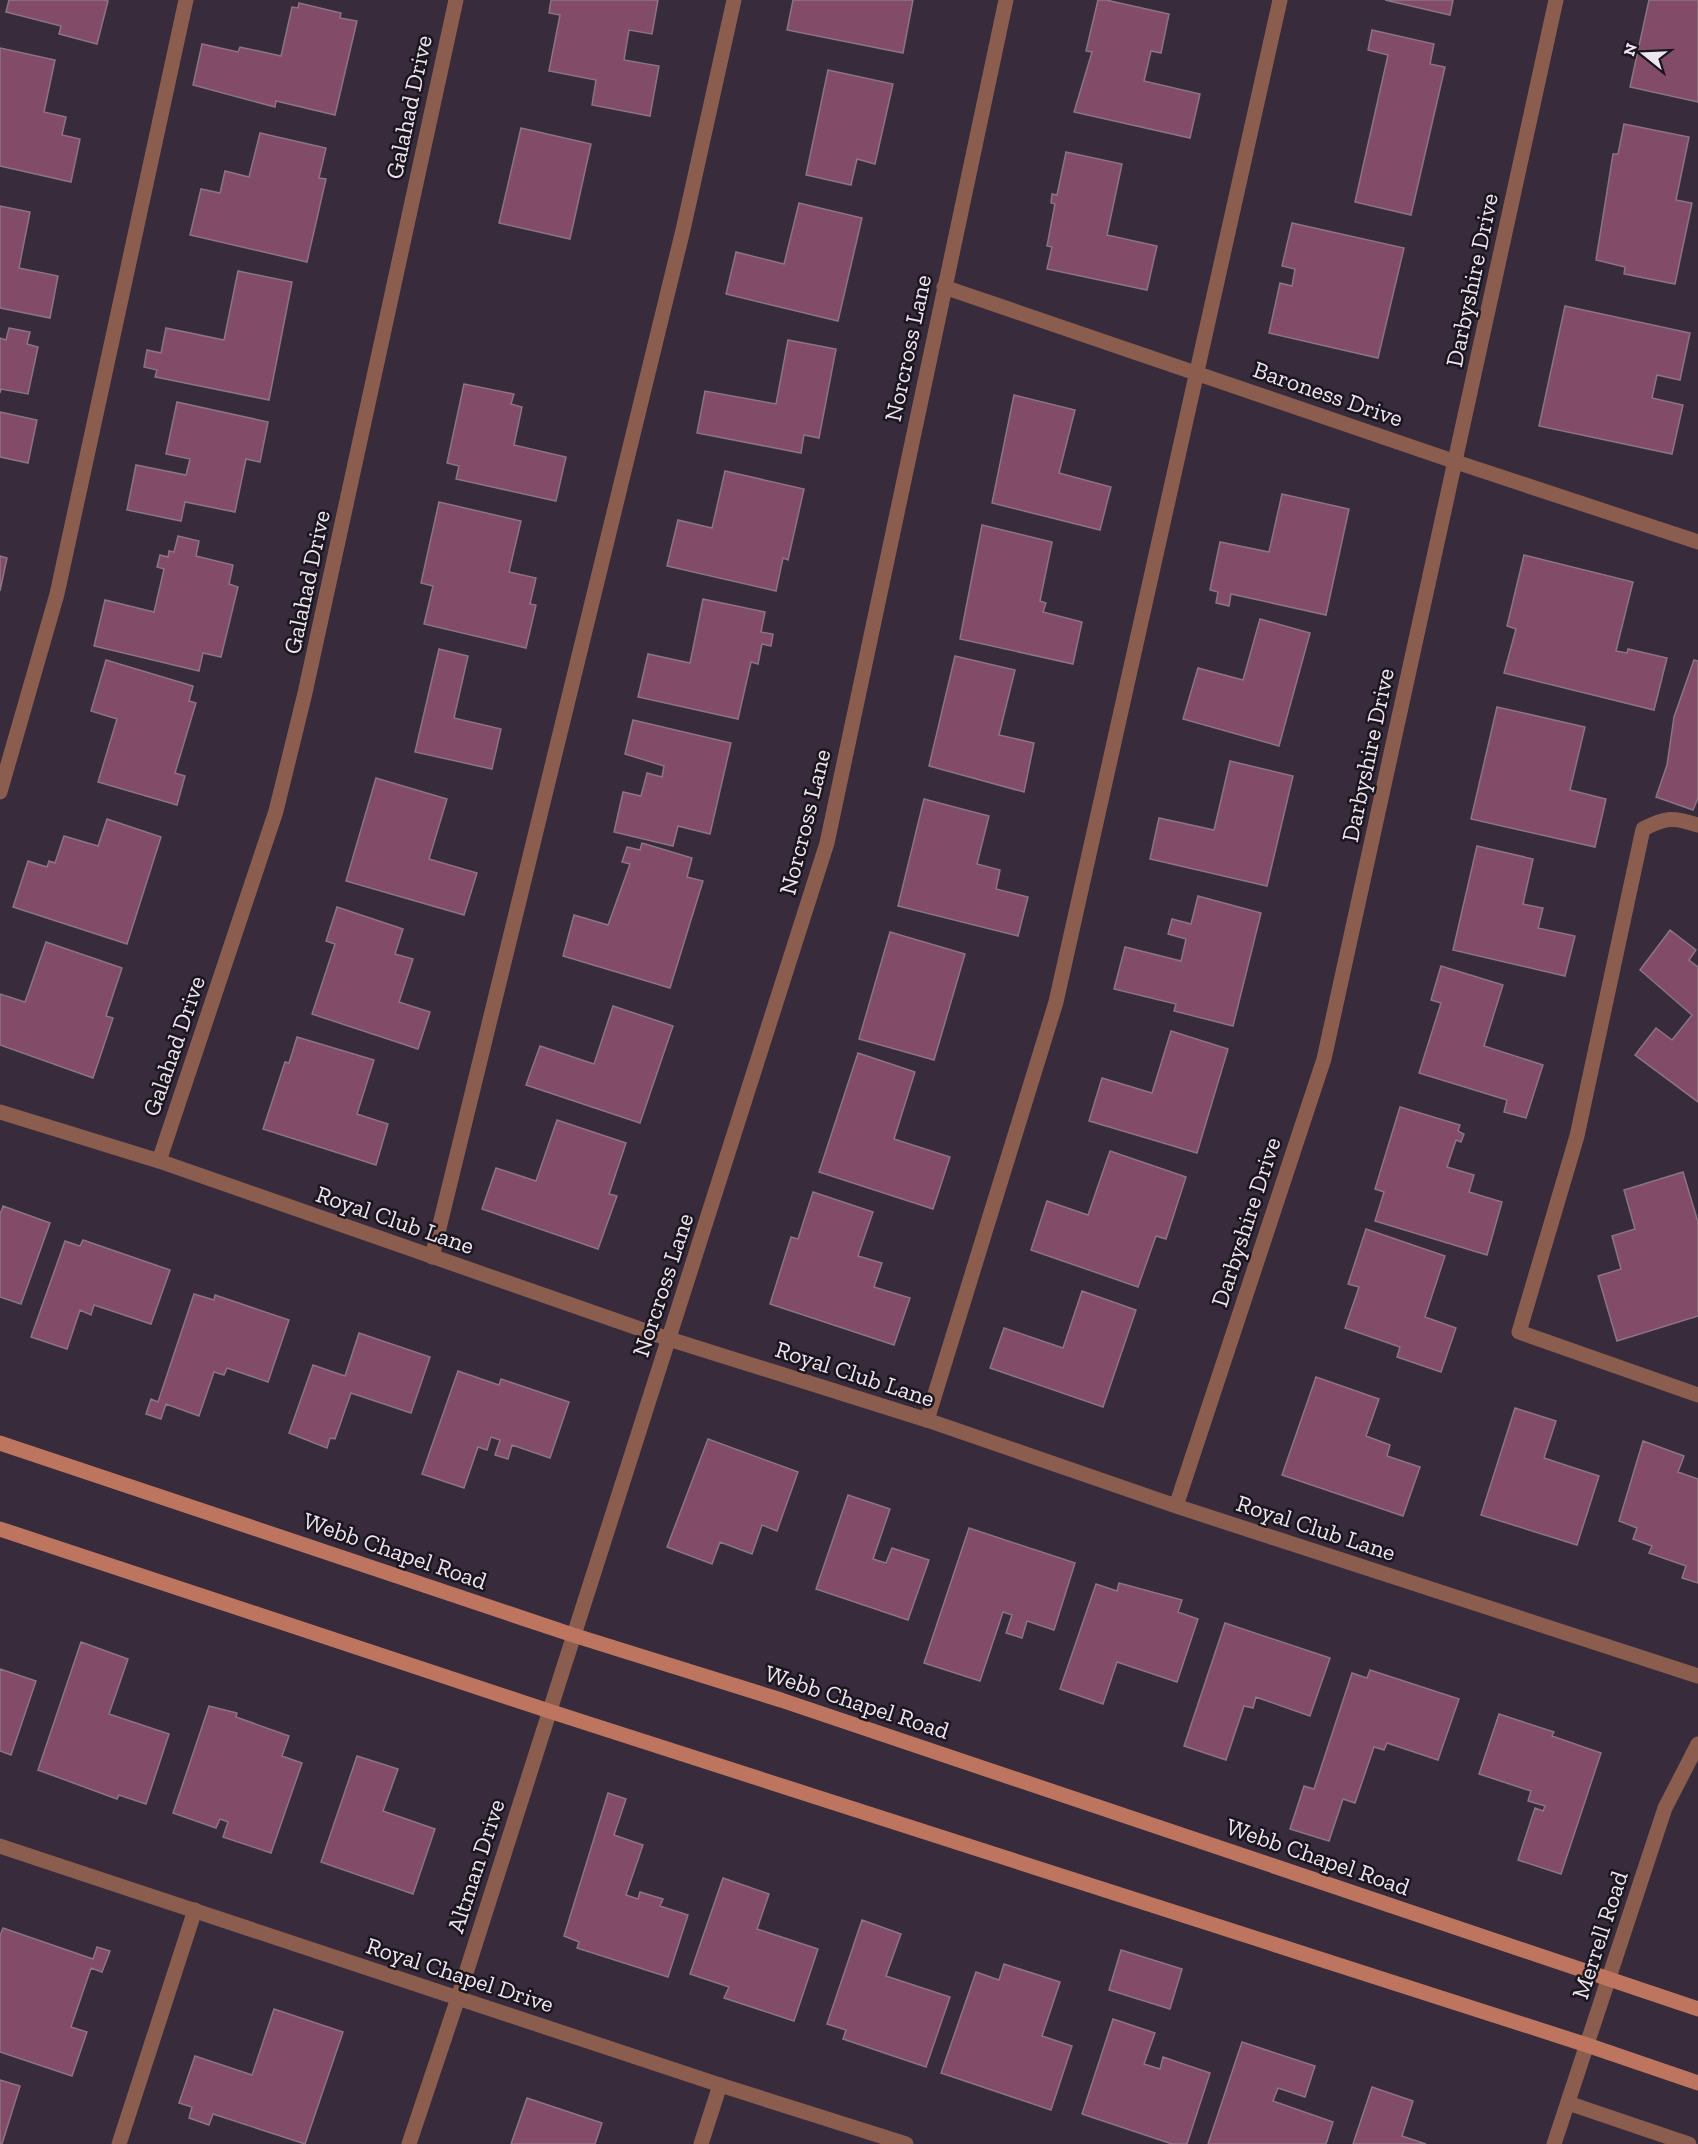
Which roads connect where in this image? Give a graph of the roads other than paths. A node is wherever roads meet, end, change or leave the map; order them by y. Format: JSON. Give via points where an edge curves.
{"nodes":[{"id":1,"x":186,"y":0,"type":"edge"},
{"id":2,"x":456,"y":0,"type":"edge"},
{"id":3,"x":734,"y":0,"type":"edge"},
{"id":4,"x":1006,"y":0,"type":"edge"},
{"id":5,"x":1280,"y":0,"type":"edge"},
{"id":6,"x":1556,"y":0,"type":"edge"},
{"id":7,"x":944,"y":287,"type":"junction"},
{"id":8,"x":1198,"y":374,"type":"junction"},
{"id":9,"x":1456,"y":462,"type":"junction"},
{"id":10,"x":1698,"y":542,"type":"edge"},
{"id":11,"x":0,"y":792,"type":"edge"},
{"id":12,"x":1698,"y":825,"type":"edge"},
{"id":13,"x":0,"y":1112,"type":"edge"},
{"id":14,"x":159,"y":1161,"type":"junction"},
{"id":15,"x":432,"y":1257,"type":"junction"},
{"id":16,"x":669,"y":1339,"type":"junction"},
{"id":17,"x":1698,"y":1395,"type":"edge"},
{"id":18,"x":927,"y":1420,"type":"junction"},
{"id":19,"x":0,"y":1443,"type":"edge"},
{"id":20,"x":1176,"y":1506,"type":"junction"},
{"id":21,"x":0,"y":1529,"type":"edge"},
{"id":22,"x":573,"y":1635,"type":"junction"},
{"id":23,"x":1698,"y":1676,"type":"edge"},
{"id":24,"x":549,"y":1711,"type":"junction"},
{"id":25,"x":1698,"y":1744,"type":"edge"},
{"id":26,"x":0,"y":1846,"type":"edge"},
{"id":27,"x":195,"y":1910,"type":"junction"},
{"id":28,"x":1608,"y":1980,"type":"junction"},
{"id":29,"x":458,"y":1998,"type":"junction"},
{"id":30,"x":1698,"y":2009,"type":"edge"},
{"id":31,"x":1587,"y":2045,"type":"junction"},
{"id":32,"x":1698,"y":2084,"type":"edge"},
{"id":33,"x":720,"y":2085,"type":"junction"},
{"id":34,"x":1568,"y":2103,"type":"junction"},
{"id":35,"x":119,"y":2144,"type":"edge"},
{"id":36,"x":409,"y":2144,"type":"edge"},
{"id":37,"x":701,"y":2144,"type":"edge"},
{"id":38,"x":906,"y":2144,"type":"edge"},
{"id":39,"x":1554,"y":2144,"type":"edge"},
{"id":40,"x":1689,"y":2144,"type":"edge"}],
"edges":[{"from":1,"to":11,"type":"street","via":[[57,594]]},
{"from":2,"to":14,"type":"street","name":"Galahad Drive","via":[[276,811]]},
{"from":3,"to":15,"type":"street","via":[[683,230]]},
{"from":4,"to":7,"type":"street","name":"Norcross Lane"},
{"from":5,"to":8,"type":"street"},
{"from":6,"to":9,"type":"street","name":"Darbyshire Drive"},
{"from":7,"to":8,"type":"street","name":"Baroness Drive"},
{"from":7,"to":16,"type":"street","name":"Norcross Lane","via":[[827,843]]},
{"from":8,"to":9,"type":"street","name":"Baroness Drive"},
{"from":8,"to":18,"type":"street","via":[[1056,1002]]},
{"from":9,"to":10,"type":"street","name":"Baroness Drive"},
{"from":9,"to":20,"type":"street","name":"Darbyshire Drive","via":[[1324,1059]]},
{"from":12,"to":17,"type":"street","via":[[1663,819],[1643,829],[1577,1136],[1519,1332]]},
{"from":13,"to":14,"type":"street","name":"Royal Club Lane"},
{"from":14,"to":15,"type":"street","name":"Royal Club Lane"},
{"from":15,"to":16,"type":"street","name":"Royal Club Lane"},
{"from":16,"to":18,"type":"street","name":"Royal Club Lane"},
{"from":16,"to":22,"type":"street","name":"Norcross Lane"},
{"from":18,"to":20,"type":"street","name":"Royal Club Lane"},
{"from":19,"to":22,"type":"main road","name":"Webb Chapel Road"},
{"from":20,"to":23,"type":"street","name":"Royal Club Lane"},
{"from":21,"to":24,"type":"main road"},
{"from":22,"to":24,"type":"street","name":"Altman Drive"},
{"from":22,"to":28,"type":"main road","name":"Webb Chapel Road","via":[[804,1707]]},
{"from":24,"to":29,"type":"street","name":"Altman Drive"},
{"from":24,"to":31,"type":"main road"},
{"from":25,"to":28,"type":"street","name":"Merrell Road","via":[[1665,1808]]},
{"from":26,"to":27,"type":"street","name":"Royal Chapel Drive"},
{"from":27,"to":29,"type":"street","name":"Royal Chapel Drive"},
{"from":27,"to":35,"type":"street"},
{"from":28,"to":30,"type":"main road","name":"Webb Chapel Road"},
{"from":28,"to":31,"type":"street","name":"Merrell Road"},
{"from":29,"to":33,"type":"street","name":"Royal Chapel Drive"},
{"from":29,"to":36,"type":"street","name":"Altman Drive"},
{"from":31,"to":32,"type":"main road"},
{"from":31,"to":34,"type":"street","name":"Merrell Road"},
{"from":33,"to":37,"type":"street"},
{"from":33,"to":38,"type":"street","name":"Royal Chapel Drive"},
{"from":34,"to":39,"type":"street","name":"Merrell Road"},
{"from":34,"to":40,"type":"street"}]}
